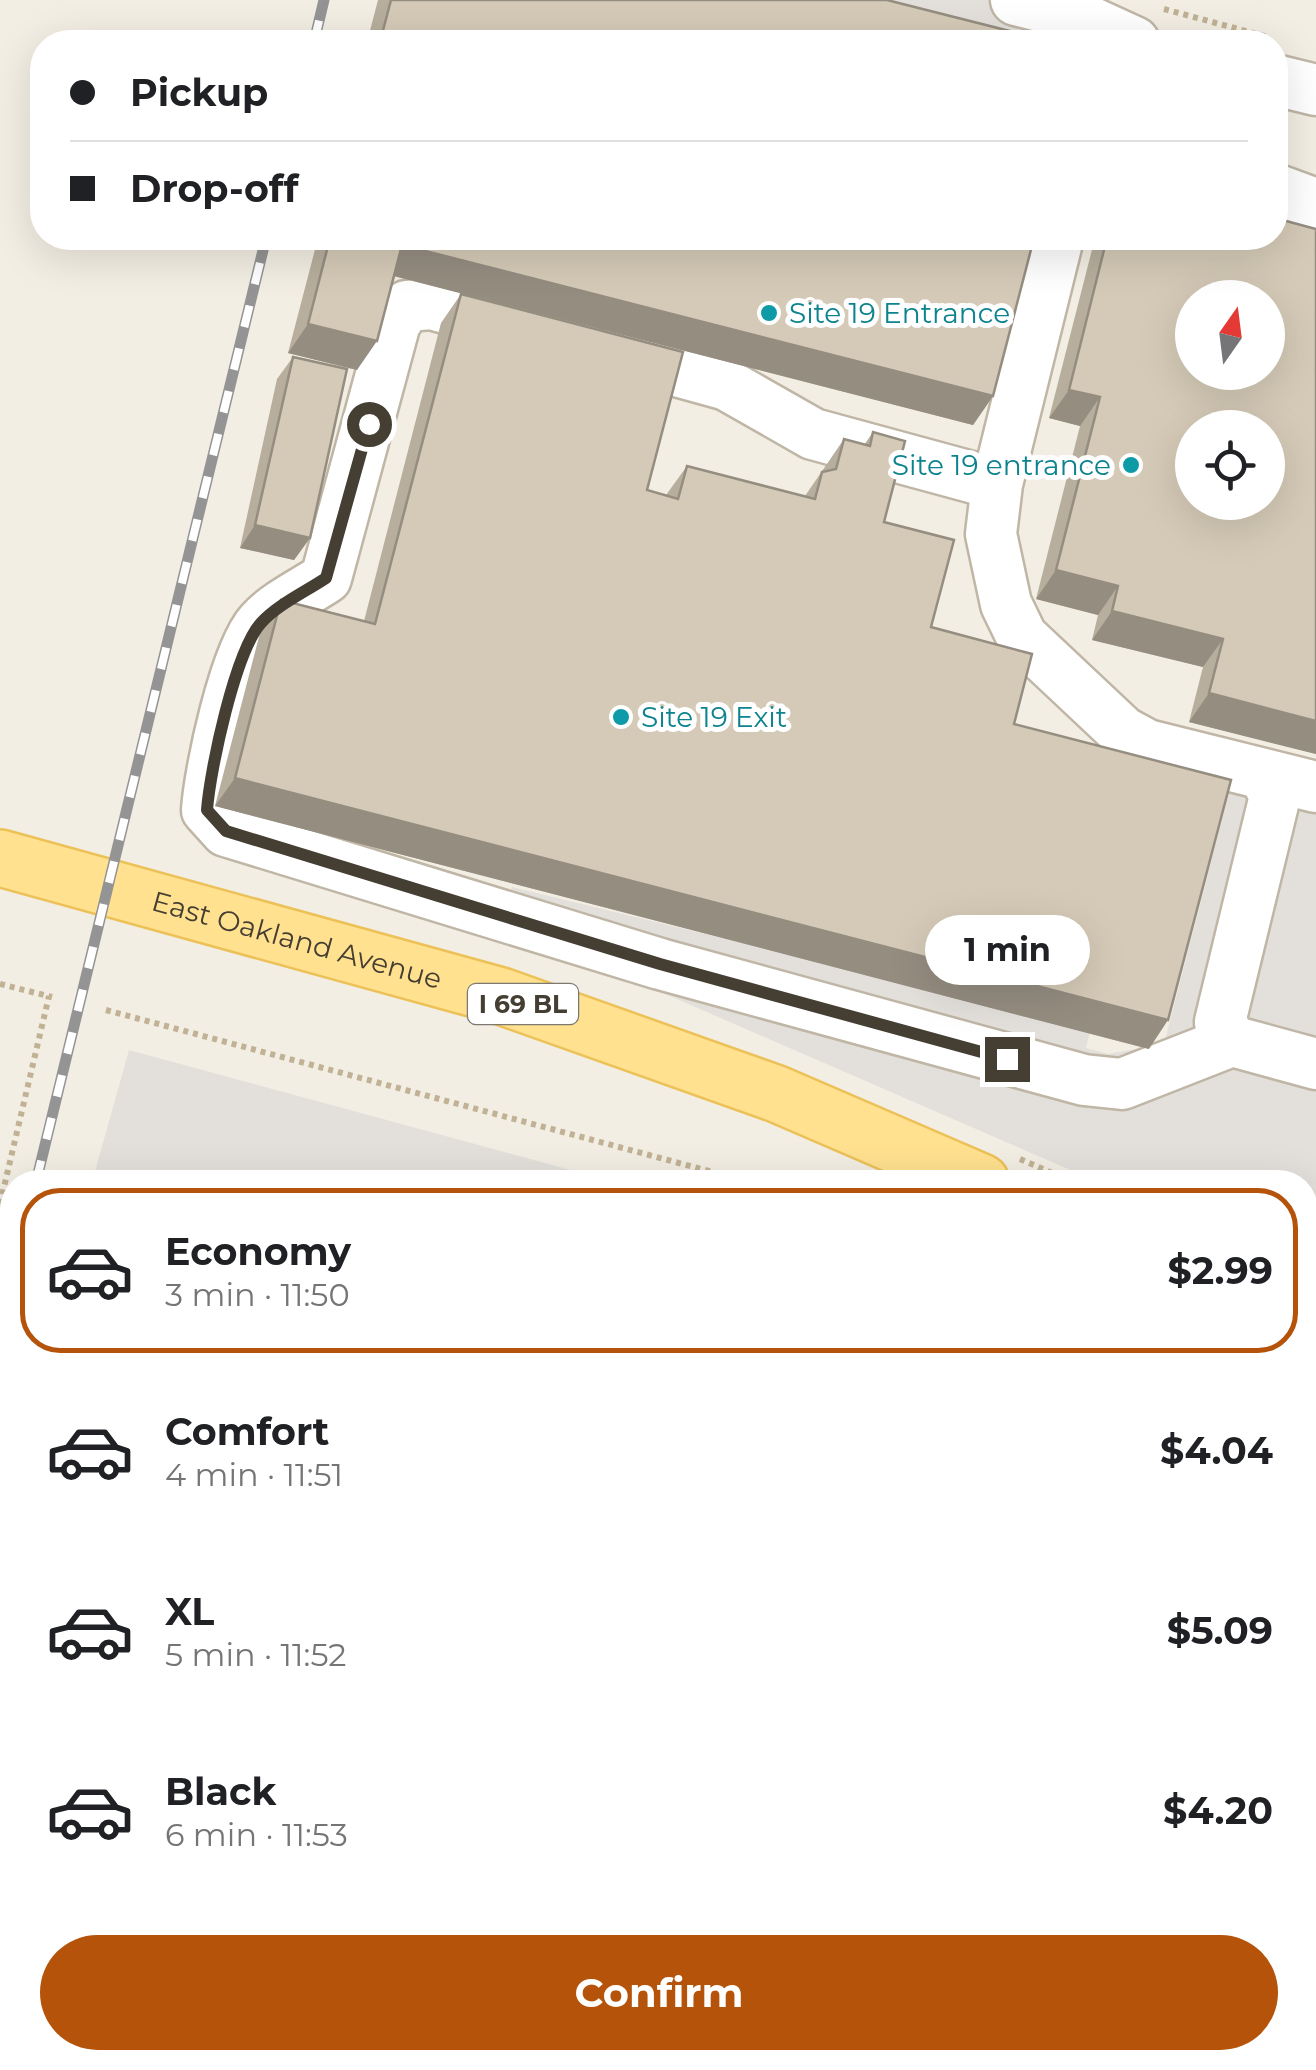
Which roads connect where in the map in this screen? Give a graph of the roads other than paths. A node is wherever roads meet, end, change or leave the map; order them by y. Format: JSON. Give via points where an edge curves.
{"nodes":[{"id":1,"x":1016,"y":0,"type":"edge"},
{"id":2,"x":1134,"y":27,"type":"edge"},
{"id":3,"x":1288,"y":68,"type":"edge"},
{"id":4,"x":1316,"y":90,"type":"edge"},
{"id":5,"x":1288,"y":194,"type":"edge"},
{"id":6,"x":1316,"y":204,"type":"edge"},
{"id":7,"x":1055,"y":250,"type":"edge"},
{"id":8,"x":997,"y":484,"type":"junction"},
{"id":9,"x":1264,"y":775,"type":"junction"},
{"id":10,"x":1316,"y":787,"type":"edge"},
{"id":11,"x":0,"y":858,"type":"edge"},
{"id":12,"x":1232,"y":1041,"type":"junction"},
{"id":13,"x":1316,"y":1064,"type":"edge"},
{"id":14,"x":953,"y":1170,"type":"edge"}],
"edges":[{"from":1,"to":2,"type":"street"},
{"from":3,"to":4,"type":"street"},
{"from":5,"to":6,"type":"street"},
{"from":7,"to":8,"type":"street"},
{"from":8,"to":9,"type":"street","via":[[992,534],[1006,604],[1022,637],[1124,732],[1147,745]]},
{"from":8,"to":12,"type":"street","via":[[813,434],[727,385],[431,304],[406,306],[395,324],[326,578],[264,619],[248,639],[207,810],[226,831],[660,964],[1084,1080],[1122,1084]]},
{"from":9,"to":10,"type":"street"},
{"from":9,"to":12,"type":"street","via":[[1275,796],[1220,1022]]},
{"from":11,"to":14,"type":"main road","name":"East Oakland Avenue","number":"I 69 BL","via":[[500,996],[776,1094]]},
{"from":12,"to":13,"type":"street"}]}
